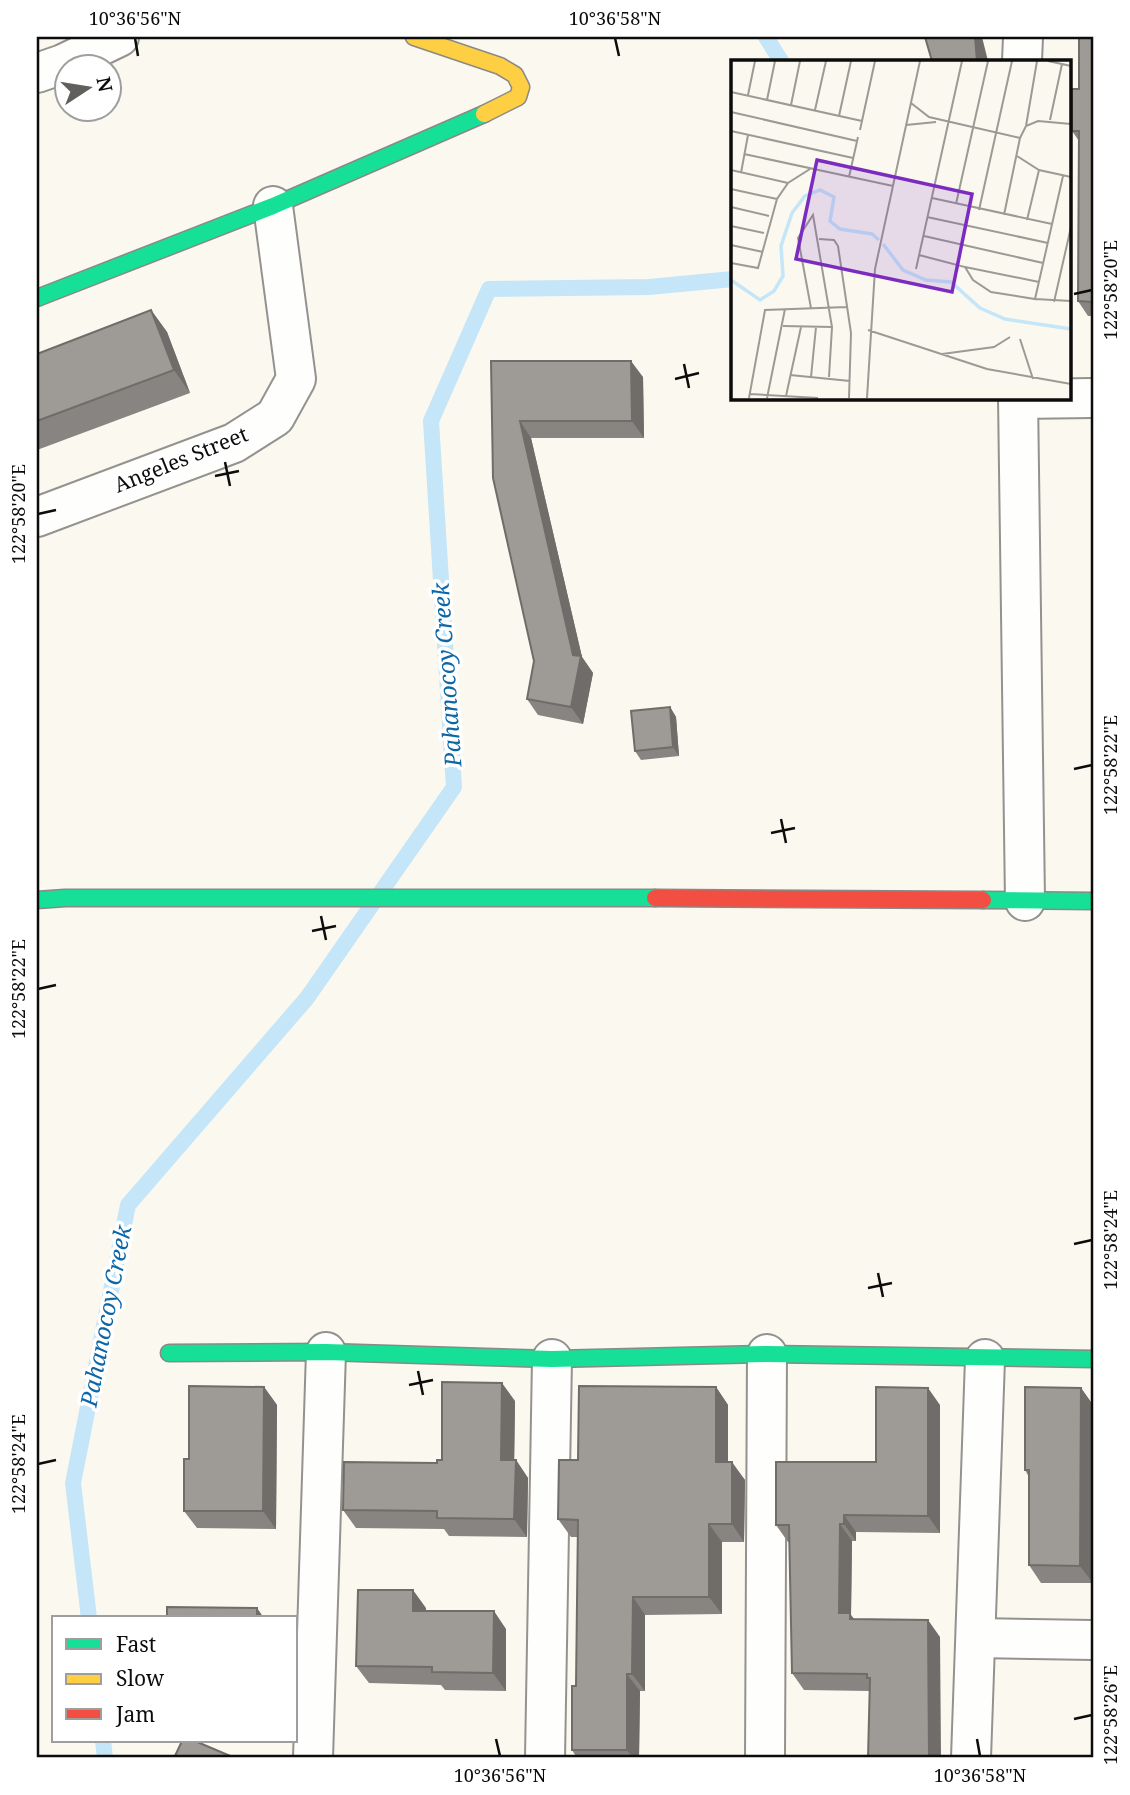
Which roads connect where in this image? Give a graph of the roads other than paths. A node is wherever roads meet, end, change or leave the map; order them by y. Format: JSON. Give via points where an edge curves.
{"nodes":[{"id":1,"x":119,"y":37,"type":"edge"},
{"id":2,"x":414,"y":37,"type":"edge"},
{"id":3,"x":1023,"y":37,"type":"edge"},
{"id":4,"x":72,"y":52,"type":"edge"},
{"id":5,"x":1022,"y":60,"type":"edge"},
{"id":6,"x":273,"y":206,"type":"junction"},
{"id":7,"x":37,"y":298,"type":"edge"},
{"id":8,"x":1070,"y":398,"type":"edge"},
{"id":9,"x":1093,"y":398,"type":"edge"},
{"id":10,"x":1018,"y":399,"type":"edge"},
{"id":11,"x":37,"y":517,"type":"edge"},
{"id":12,"x":37,"y":900,"type":"edge"},
{"id":13,"x":1025,"y":901,"type":"junction"},
{"id":14,"x":1093,"y":901,"type":"edge"},
{"id":15,"x":326,"y":1352,"type":"junction"},
{"id":16,"x":169,"y":1353,"type":"dead end"},
{"id":17,"x":767,"y":1354,"type":"junction"},
{"id":18,"x":552,"y":1359,"type":"junction"},
{"id":19,"x":985,"y":1359,"type":"junction"},
{"id":20,"x":1093,"y":1359,"type":"edge"},
{"id":21,"x":976,"y":1638,"type":"junction"},
{"id":22,"x":1093,"y":1640,"type":"edge"},
{"id":23,"x":313,"y":1758,"type":"edge"},
{"id":24,"x":545,"y":1758,"type":"edge"},
{"id":25,"x":765,"y":1758,"type":"edge"},
{"id":26,"x":971,"y":1758,"type":"edge"}],
"edges":[{"from":1,"to":4,"type":"street"},
{"from":2,"to":6,"type":"street","via":[[500,66],[515,75],[521,87],[518,97]]},
{"from":3,"to":5,"type":"street"},
{"from":6,"to":7,"type":"street"},
{"from":6,"to":11,"type":"street","name":"Angeles Street","via":[[296,379],[275,417],[234,443]]},
{"from":8,"to":9,"type":"street"},
{"from":10,"to":13,"type":"street"},
{"from":12,"to":13,"type":"street"},
{"from":13,"to":14,"type":"street"},
{"from":15,"to":16,"type":"street"},
{"from":15,"to":18,"type":"street"},
{"from":15,"to":23,"type":"street"},
{"from":17,"to":18,"type":"street"},
{"from":17,"to":19,"type":"street"},
{"from":17,"to":25,"type":"street"},
{"from":18,"to":24,"type":"street"},
{"from":19,"to":20,"type":"street"},
{"from":19,"to":21,"type":"street"},
{"from":21,"to":22,"type":"street"},
{"from":21,"to":26,"type":"street"}]}
